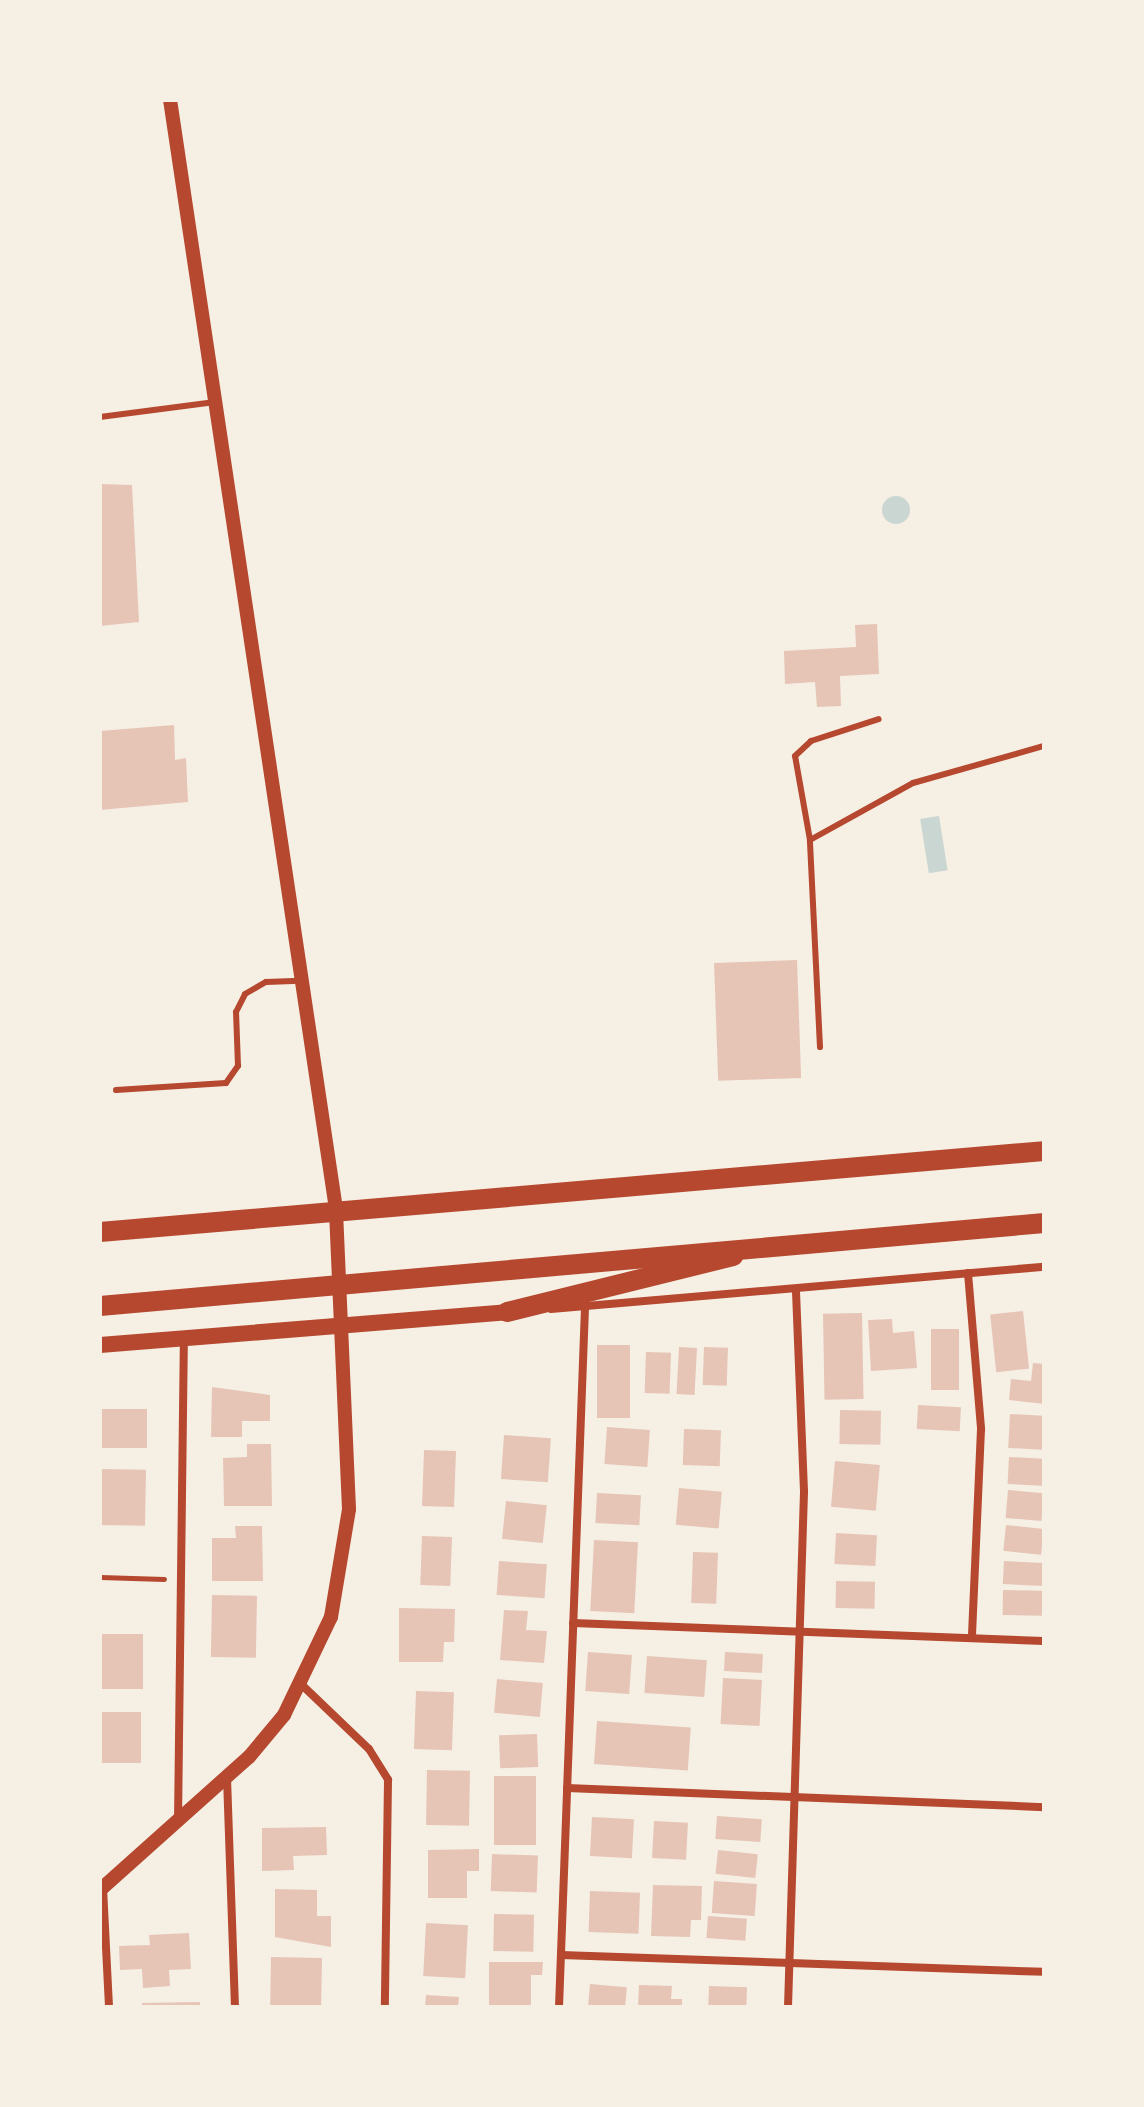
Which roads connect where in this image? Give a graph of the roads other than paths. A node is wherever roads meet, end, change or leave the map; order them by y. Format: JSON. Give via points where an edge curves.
{"nodes":[{"id":1,"x":170,"y":100,"type":"edge"},
{"id":2,"x":216,"y":402,"type":"junction"},
{"id":3,"x":100,"y":417,"type":"edge"},
{"id":4,"x":879,"y":719,"type":"dead end"},
{"id":5,"x":1044,"y":746,"type":"edge"},
{"id":6,"x":810,"y":840,"type":"junction"},
{"id":7,"x":304,"y":981,"type":"junction"},
{"id":8,"x":820,"y":1047,"type":"dead end"},
{"id":9,"x":116,"y":1090,"type":"dead end"},
{"id":10,"x":1044,"y":1151,"type":"edge"},
{"id":11,"x":336,"y":1209,"type":"junction"},
{"id":12,"x":1044,"y":1223,"type":"edge"},
{"id":13,"x":100,"y":1232,"type":"edge"},
{"id":14,"x":778,"y":1243,"type":"junction"},
{"id":15,"x":1044,"y":1267,"type":"edge"},
{"id":16,"x":968,"y":1273,"type":"junction"},
{"id":17,"x":343,"y":1288,"type":"junction"},
{"id":18,"x":796,"y":1290,"type":"junction"},
{"id":19,"x":100,"y":1306,"type":"edge"},
{"id":20,"x":585,"y":1307,"type":"junction"},
{"id":21,"x":507,"y":1312,"type":"junction"},
{"id":22,"x":346,"y":1326,"type":"junction"},
{"id":23,"x":184,"y":1338,"type":"junction"},
{"id":24,"x":100,"y":1345,"type":"edge"},
{"id":25,"x":573,"y":1623,"type":"junction"},
{"id":26,"x":801,"y":1632,"type":"junction"},
{"id":27,"x":972,"y":1638,"type":"junction"},
{"id":28,"x":1044,"y":1641,"type":"edge"},
{"id":29,"x":303,"y":1686,"type":"junction"},
{"id":30,"x":227,"y":1778,"type":"junction"},
{"id":31,"x":567,"y":1788,"type":"junction"},
{"id":32,"x":796,"y":1797,"type":"junction"},
{"id":33,"x":1044,"y":1807,"type":"edge"},
{"id":34,"x":178,"y":1822,"type":"junction"},
{"id":35,"x":101,"y":1889,"type":"edge"},
{"id":36,"x":561,"y":1955,"type":"junction"},
{"id":37,"x":789,"y":1963,"type":"junction"},
{"id":38,"x":1044,"y":1972,"type":"edge"},
{"id":39,"x":109,"y":2007,"type":"edge"},
{"id":40,"x":235,"y":2007,"type":"edge"},
{"id":41,"x":385,"y":2007,"type":"edge"},
{"id":42,"x":559,"y":2007,"type":"edge"},
{"id":43,"x":788,"y":2007,"type":"edge"}],
"edges":[{"from":1,"to":2,"type":"street"},
{"from":2,"to":3,"type":"lane"},
{"from":2,"to":7,"type":"street"},
{"from":4,"to":6,"type":"lane","via":[[811,741],[795,756]]},
{"from":5,"to":6,"type":"lane","via":[[913,783]]},
{"from":6,"to":8,"type":"lane"},
{"from":7,"to":9,"type":"lane","via":[[266,982],[245,994],[236,1012],[238,1066],[226,1083]]},
{"from":7,"to":11,"type":"street"},
{"from":10,"to":11,"type":"main road"},
{"from":11,"to":13,"type":"main road"},
{"from":11,"to":17,"type":"street"},
{"from":12,"to":14,"type":"main road"},
{"from":14,"to":17,"type":"main road"},
{"from":14,"to":21,"type":"main road"},
{"from":15,"to":16,"type":"street"},
{"from":16,"to":18,"type":"street"},
{"from":16,"to":27,"type":"street","via":[[981,1429]]},
{"from":17,"to":19,"type":"main road"},
{"from":17,"to":22,"type":"street"},
{"from":18,"to":20,"type":"street"},
{"from":18,"to":26,"type":"street"},
{"from":20,"to":21,"type":"street"},
{"from":20,"to":25,"type":"street"},
{"from":21,"to":22,"type":"main road"},
{"from":22,"to":23,"type":"main road"},
{"from":22,"to":29,"type":"street","via":[[346,1545],[331,1617]]},
{"from":23,"to":24,"type":"main road"},
{"from":23,"to":34,"type":"street"},
{"from":25,"to":26,"type":"street"},
{"from":25,"to":31,"type":"street"},
{"from":26,"to":27,"type":"street"},
{"from":26,"to":32,"type":"street"},
{"from":27,"to":28,"type":"street"},
{"from":29,"to":30,"type":"street"},
{"from":29,"to":41,"type":"street","via":[[369,1749],[388,1780]]},
{"from":30,"to":34,"type":"street"},
{"from":30,"to":40,"type":"street"},
{"from":31,"to":32,"type":"street"},
{"from":31,"to":36,"type":"street"},
{"from":32,"to":33,"type":"street"},
{"from":32,"to":37,"type":"street"},
{"from":34,"to":35,"type":"street"},
{"from":35,"to":39,"type":"street"},
{"from":36,"to":37,"type":"street"},
{"from":36,"to":42,"type":"street"},
{"from":37,"to":38,"type":"street"},
{"from":37,"to":43,"type":"street"}]}
